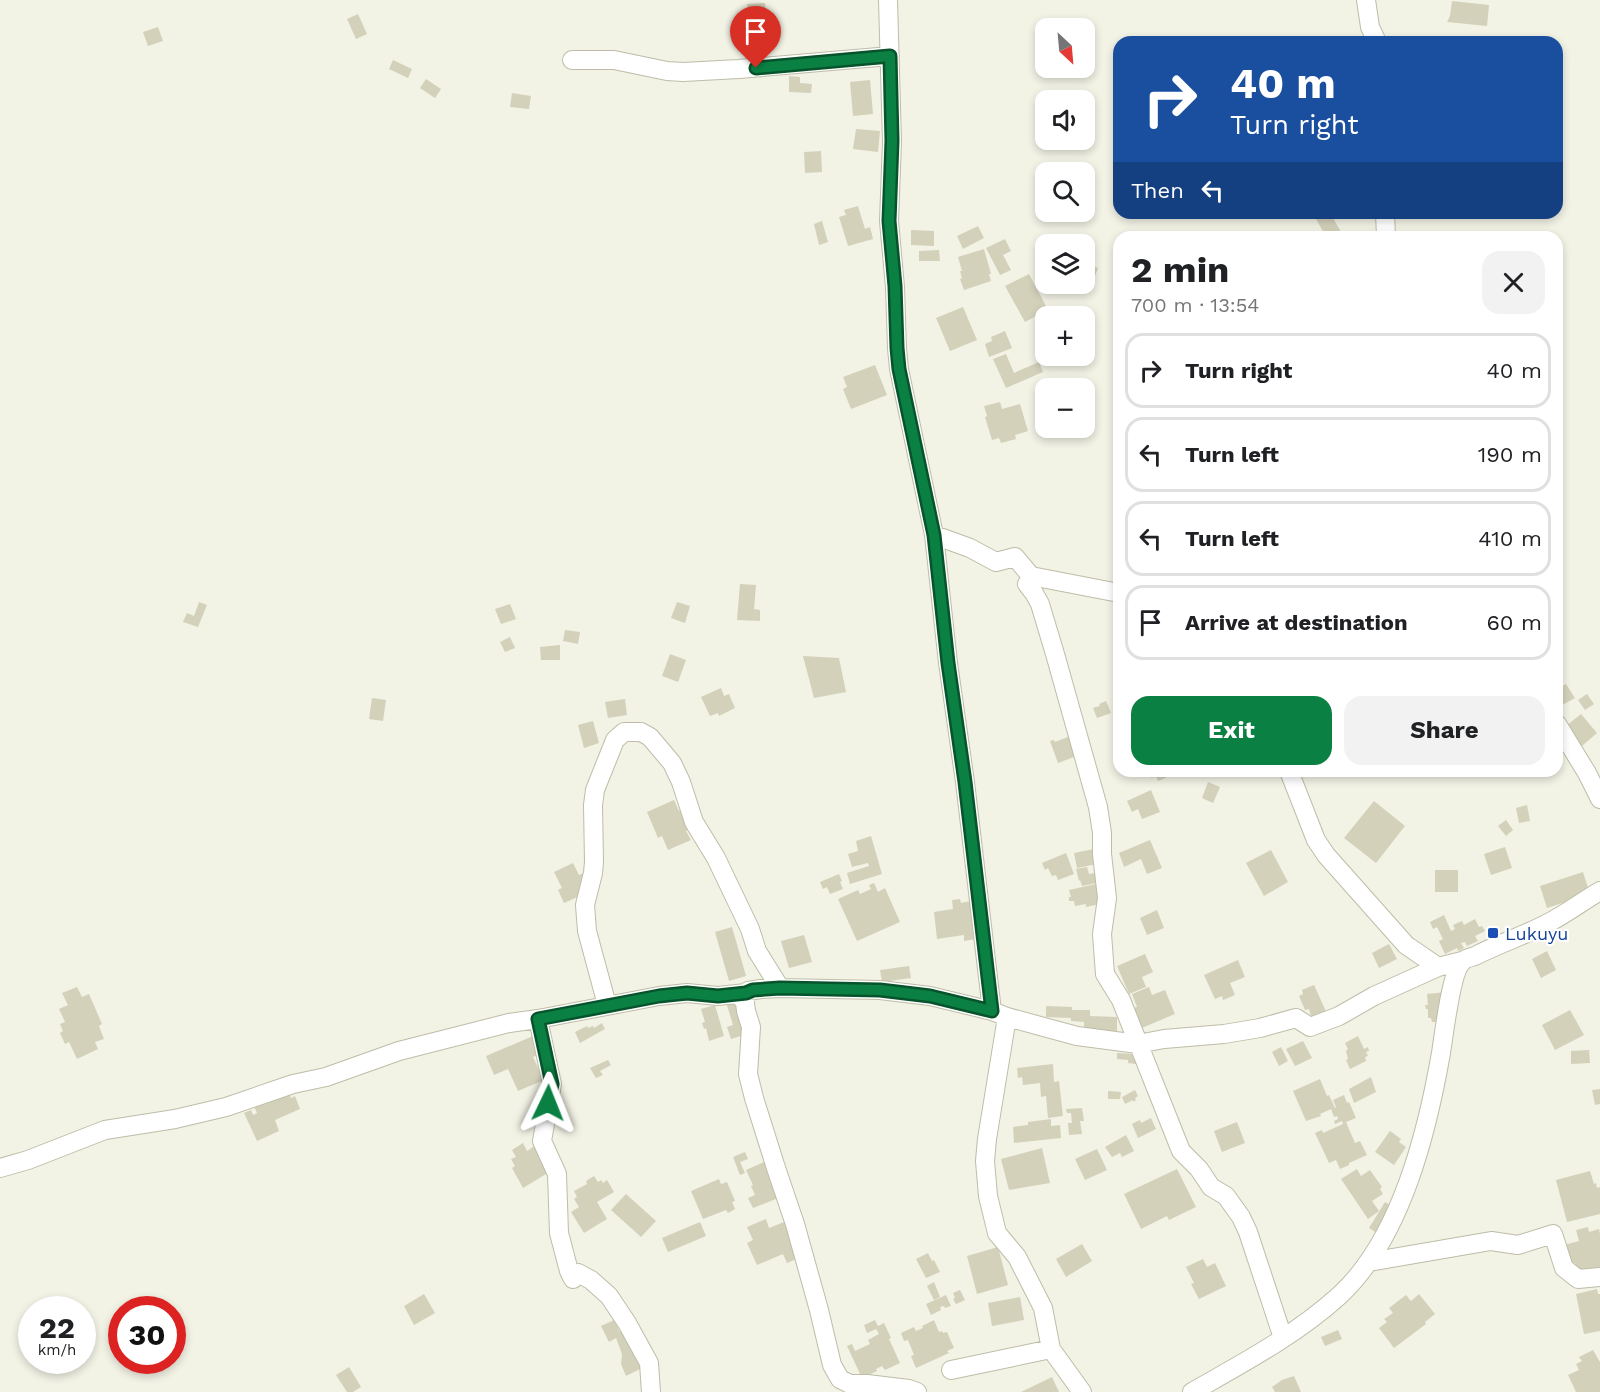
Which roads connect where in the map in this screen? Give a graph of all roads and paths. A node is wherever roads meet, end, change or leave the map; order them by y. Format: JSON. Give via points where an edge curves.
{"nodes":[{"id":1,"x":888,"y":0,"type":"edge"},
{"id":2,"x":1366,"y":0,"type":"edge"},
{"id":3,"x":1374,"y":36,"type":"edge"},
{"id":4,"x":890,"y":56,"type":"junction"},
{"id":5,"x":572,"y":60,"type":"dead end"},
{"id":6,"x":934,"y":535,"type":"junction"},
{"id":7,"x":1031,"y":576,"type":"junction"},
{"id":8,"x":1113,"y":592,"type":"edge"},
{"id":9,"x":1563,"y":734,"type":"edge"},
{"id":10,"x":1291,"y":777,"type":"edge"},
{"id":11,"x":1600,"y":799,"type":"edge"},
{"id":12,"x":1600,"y":891,"type":"edge"},
{"id":13,"x":1462,"y":961,"type":"junction"},
{"id":14,"x":1438,"y":967,"type":"junction"},
{"id":15,"x":780,"y":988,"type":"junction"},
{"id":16,"x":746,"y":993,"type":"junction"},
{"id":17,"x":607,"y":1005,"type":"junction"},
{"id":18,"x":999,"y":1014,"type":"junction"},
{"id":19,"x":538,"y":1019,"type":"junction"},
{"id":20,"x":1138,"y":1044,"type":"junction"},
{"id":21,"x":0,"y":1168,"type":"edge"},
{"id":22,"x":1369,"y":1262,"type":"junction"},
{"id":23,"x":1600,"y":1277,"type":"edge"},
{"id":24,"x":1283,"y":1338,"type":"junction"},
{"id":25,"x":1051,"y":1349,"type":"junction"},
{"id":26,"x":951,"y":1370,"type":"dead end"},
{"id":27,"x":651,"y":1392,"type":"edge"},
{"id":28,"x":917,"y":1392,"type":"edge"},
{"id":29,"x":1082,"y":1392,"type":"edge"},
{"id":30,"x":1192,"y":1392,"type":"edge"}],
"edges":[{"from":1,"to":4,"type":"street"},
{"from":2,"to":3,"type":"street"},
{"from":4,"to":5,"type":"street","via":[[683,72],[614,60]]},
{"from":4,"to":6,"type":"street","via":[[889,221],[897,348]]},
{"from":6,"to":7,"type":"street","via":[[996,562],[1015,557]]},
{"from":6,"to":18,"type":"street","via":[[948,663]]},
{"from":7,"to":8,"type":"street"},
{"from":7,"to":20,"type":"street","via":[[1027,584],[1043,614],[1098,807],[1107,898],[1102,934],[1105,974],[1121,1000]]},
{"from":9,"to":11,"type":"street"},
{"from":10,"to":14,"type":"street","via":[[1326,855],[1406,945]]},
{"from":12,"to":13,"type":"street","via":[[1549,922]]},
{"from":13,"to":14,"type":"street"},
{"from":13,"to":22,"type":"street","via":[[1453,980],[1434,1093],[1411,1177]]},
{"from":14,"to":20,"type":"street","via":[[1310,1027],[1296,1018],[1224,1034]]},
{"from":15,"to":16,"type":"street"},
{"from":15,"to":17,"type":"street","via":[[694,822],[672,763],[647,735],[628,731],[615,740],[595,790],[594,862],[585,905],[587,931]]},
{"from":15,"to":18,"type":"street","via":[[880,990],[930,996]]},
{"from":16,"to":17,"type":"street","via":[[687,993]]},
{"from":16,"to":28,"type":"street","via":[[742,998],[751,1027],[748,1074],[795,1224],[832,1365],[840,1379],[850,1384]]},
{"from":17,"to":19,"type":"street"},
{"from":18,"to":20,"type":"street","via":[[1077,1036]]},
{"from":18,"to":25,"type":"street","via":[[985,1161],[987,1196],[997,1233],[1017,1257],[1043,1308]]},
{"from":19,"to":21,"type":"street","via":[[399,1051],[226,1107],[105,1130]]},
{"from":19,"to":27,"type":"street","via":[[552,1084],[542,1141],[557,1174],[559,1233],[569,1271],[573,1279],[578,1273],[591,1280],[618,1309],[649,1363]]},
{"from":20,"to":24,"type":"street","via":[[1181,1151],[1211,1187],[1227,1196],[1248,1232]]},
{"from":22,"to":23,"type":"street","via":[[1491,1241],[1518,1245],[1553,1234],[1564,1268],[1578,1279]]},
{"from":22,"to":24,"type":"street","via":[[1340,1294]]},
{"from":24,"to":30,"type":"street"},
{"from":25,"to":26,"type":"street"},
{"from":25,"to":29,"type":"street"}]}
